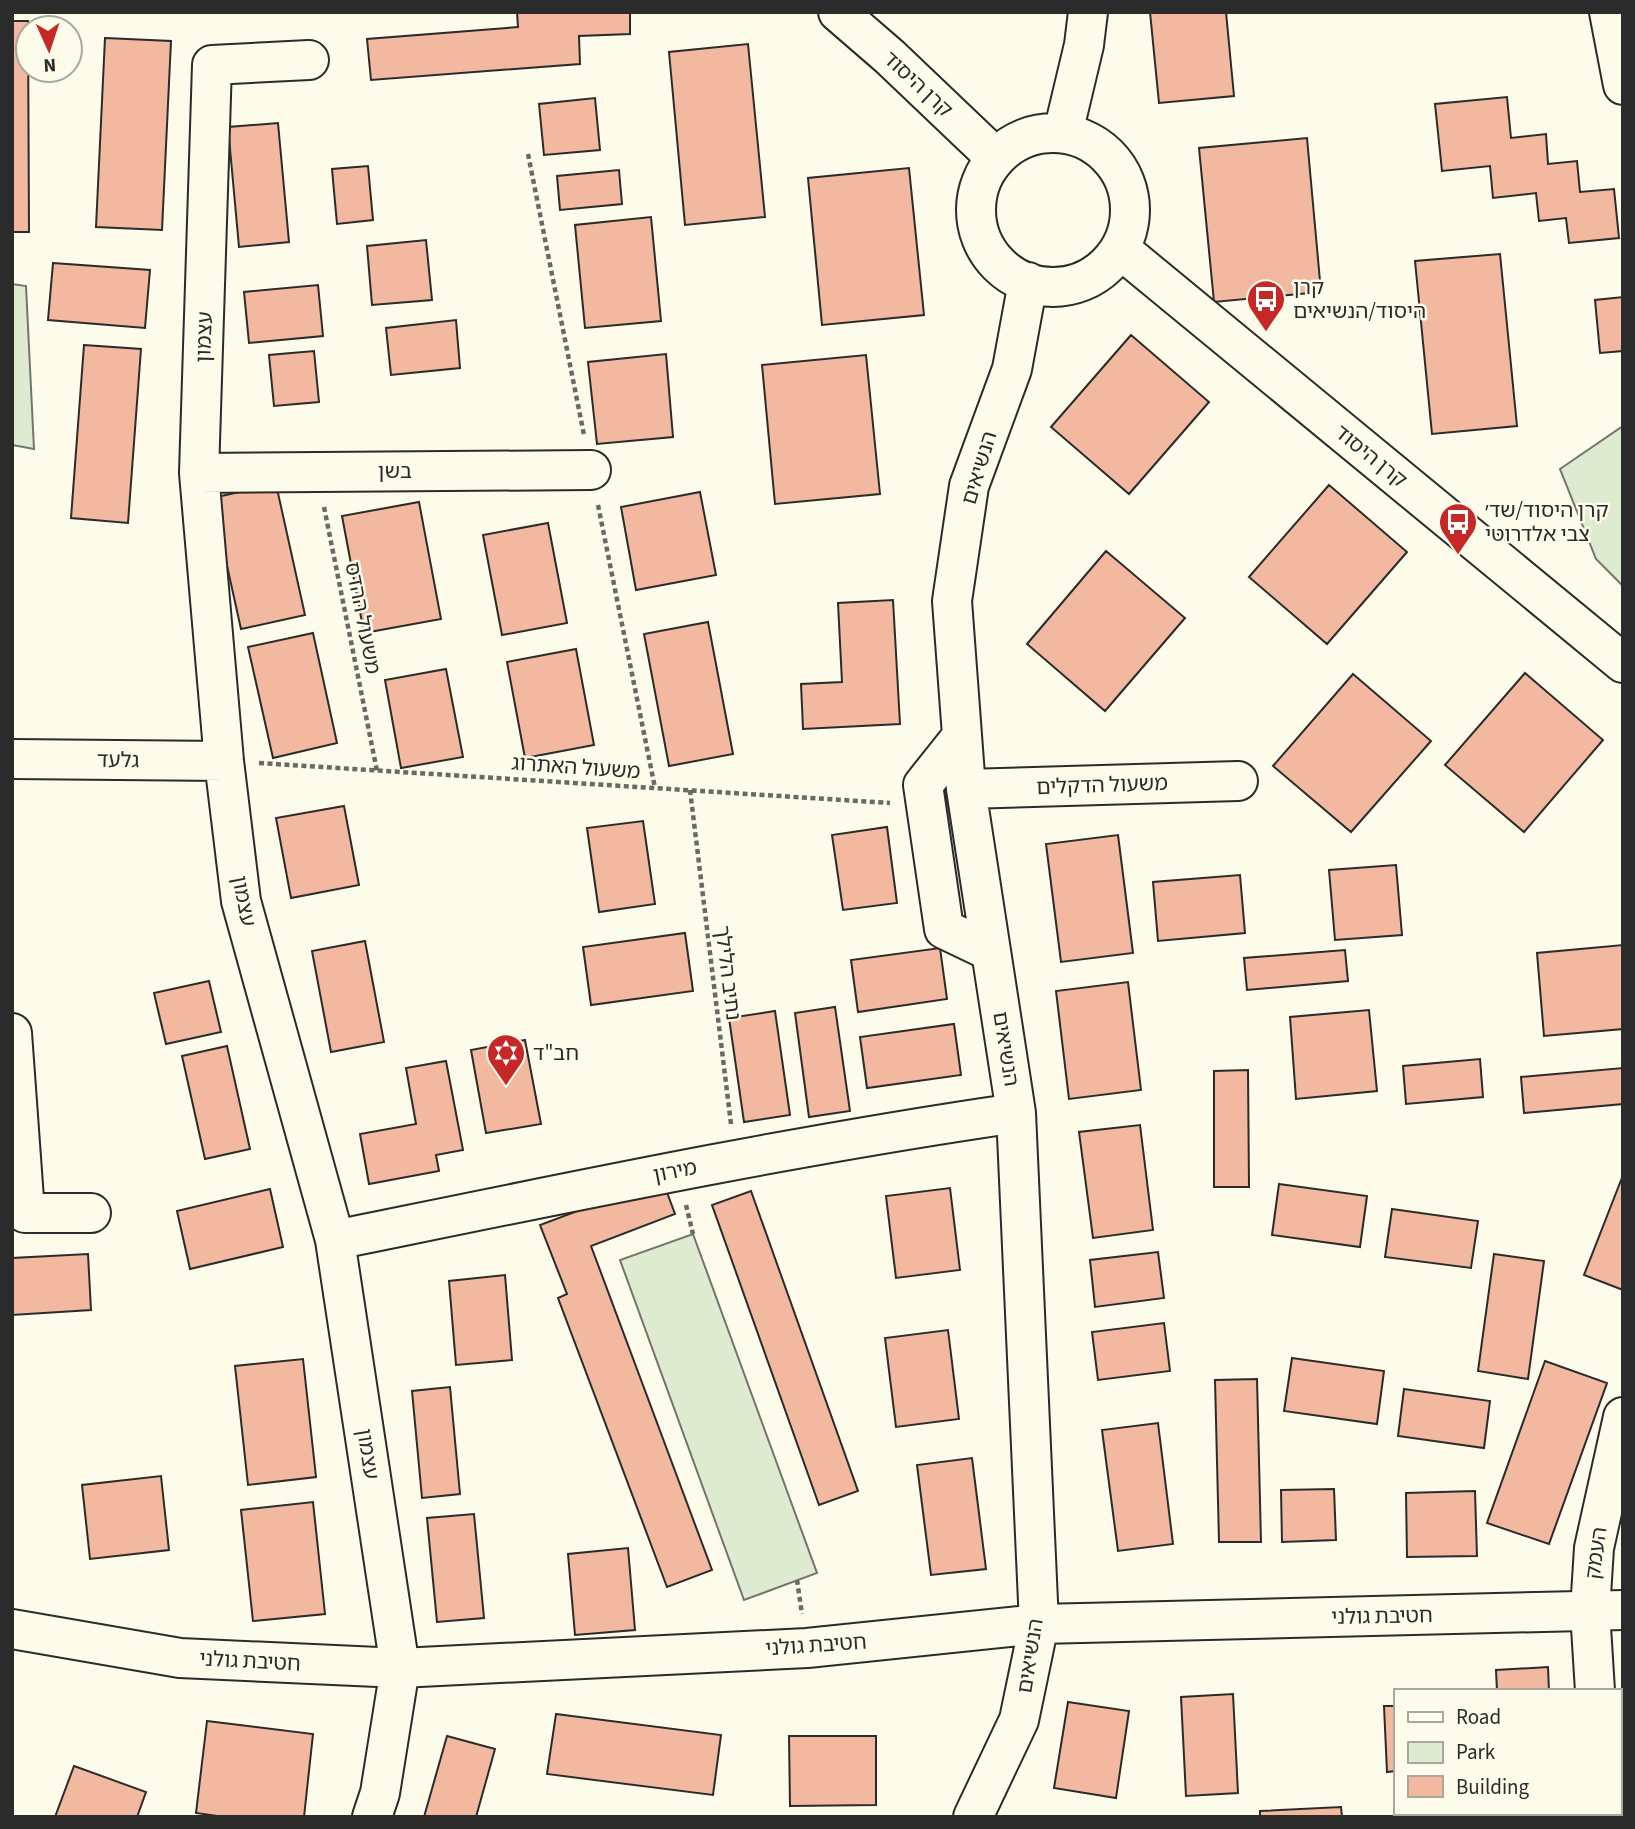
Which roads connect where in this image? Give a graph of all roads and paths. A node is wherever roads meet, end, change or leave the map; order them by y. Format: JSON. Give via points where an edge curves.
{"nodes":[{"id":1,"x":838,"y":12,"type":"edge"},
{"id":2,"x":1088,"y":12,"type":"edge"},
{"id":3,"x":1609,"y":12,"type":"edge"},
{"id":4,"x":309,"y":60,"type":"dead end"},
{"id":5,"x":1623,"y":85,"type":"edge"},
{"id":6,"x":1063,"y":134,"type":"junction"},
{"id":7,"x":996,"y":158,"type":"junction"},
{"id":8,"x":1120,"y":249,"type":"junction"},
{"id":9,"x":1028,"y":282,"type":"junction"},
{"id":10,"x":591,"y":470,"type":"dead end"},
{"id":11,"x":317,"y":472,"type":"junction"},
{"id":12,"x":199,"y":473,"type":"junction"},
{"id":13,"x":1623,"y":663,"type":"edge"},
{"id":14,"x":962,"y":736,"type":"junction"},
{"id":15,"x":12,"y":759,"type":"edge"},
{"id":16,"x":224,"y":761,"type":"junction"},
{"id":17,"x":377,"y":771,"type":"junction"},
{"id":18,"x":1238,"y":781,"type":"dead end"},
{"id":19,"x":966,"y":789,"type":"junction"},
{"id":20,"x":690,"y":790,"type":"junction"},
{"id":21,"x":926,"y":805,"type":"junction"},
{"id":22,"x":990,"y":951,"type":"junction"},
{"id":23,"x":12,"y":1033,"type":"edge"},
{"id":24,"x":1016,"y":1113,"type":"junction"},
{"id":25,"x":735,"y":1160,"type":"junction"},
{"id":26,"x":91,"y":1213,"type":"dead end"},
{"id":27,"x":335,"y":1240,"type":"junction"},
{"id":28,"x":1623,"y":1417,"type":"edge"},
{"id":29,"x":1606,"y":1611,"type":"edge"},
{"id":30,"x":1039,"y":1625,"type":"junction"},
{"id":31,"x":12,"y":1629,"type":"edge"},
{"id":32,"x":400,"y":1668,"type":"junction"},
{"id":33,"x":1595,"y":1689,"type":"edge"},
{"id":34,"x":372,"y":1817,"type":"edge"},
{"id":35,"x":973,"y":1817,"type":"edge"}],
"edges":[{"from":1,"to":7,"type":"street","name":"קרן היסוד"},
{"from":2,"to":6,"type":"street"},
{"from":3,"to":5,"type":"street"},
{"from":4,"to":12,"type":"street","name":"עצמון","via":[[212,65]]},
{"from":6,"to":7,"type":"street","via":[[1020,140]]},
{"from":6,"to":8,"type":"street","via":[[1103,150],[1118,167],[1131,207]]},
{"from":7,"to":9,"type":"street","via":[[979,191],[978,229],[996,261]]},
{"from":8,"to":9,"type":"street","via":[[1089,278],[1069,285]]},
{"from":8,"to":13,"type":"street","name":"קרן היסוד"},
{"from":9,"to":14,"type":"street","name":"הנשיאים","via":[[1012,369],[969,486],[952,601]]},
{"from":10,"to":11,"type":"street","name":"בשן"},
{"from":11,"to":12,"type":"street","name":"בשן"},
{"from":11,"to":17,"type":"path","name":"משעול ההדס"},
{"from":12,"to":16,"type":"street","name":"עצמון"},
{"from":14,"to":19,"type":"street","name":"הנשיאים"},
{"from":14,"to":21,"type":"street","via":[[923,785]]},
{"from":15,"to":16,"type":"street","name":"גלעד"},
{"from":16,"to":17,"type":"path","name":"משעול האתרוג"},
{"from":16,"to":27,"type":"street","name":"עצמון","via":[[241,901]]},
{"from":17,"to":20,"type":"path","name":"משעול האתרוג"},
{"from":18,"to":19,"type":"street","name":"משעול הדקלים"},
{"from":19,"to":22,"type":"street","name":"הנשיאים"},
{"from":20,"to":21,"type":"path","name":"משעול האתרוג"},
{"from":20,"to":25,"type":"path","name":"נתיב הלילך"},
{"from":21,"to":22,"type":"street","via":[[944,929]]},
{"from":22,"to":24,"type":"street","name":"הנשיאים"},
{"from":23,"to":26,"type":"street","via":[[25,1213]]},
{"from":24,"to":25,"type":"street","name":"מירון"},
{"from":24,"to":30,"type":"street","name":"הנשיאים"},
{"from":25,"to":27,"type":"street","name":"מירון"},
{"from":27,"to":32,"type":"street","name":"עצמון"},
{"from":28,"to":29,"type":"street","name":"העמק","via":[[1594,1548]]},
{"from":29,"to":30,"type":"street","name":"חטיבת גולני"},
{"from":29,"to":33,"type":"street","name":"העמק"},
{"from":30,"to":32,"type":"street","name":"חטיבת גולני","via":[[807,1648]]},
{"from":30,"to":35,"type":"street","name":"הנשיאים","via":[[1019,1720]]},
{"from":31,"to":32,"type":"street","name":"חטיבת גולני","via":[[180,1658]]},
{"from":32,"to":34,"type":"street","name":"עצמון"}]}
